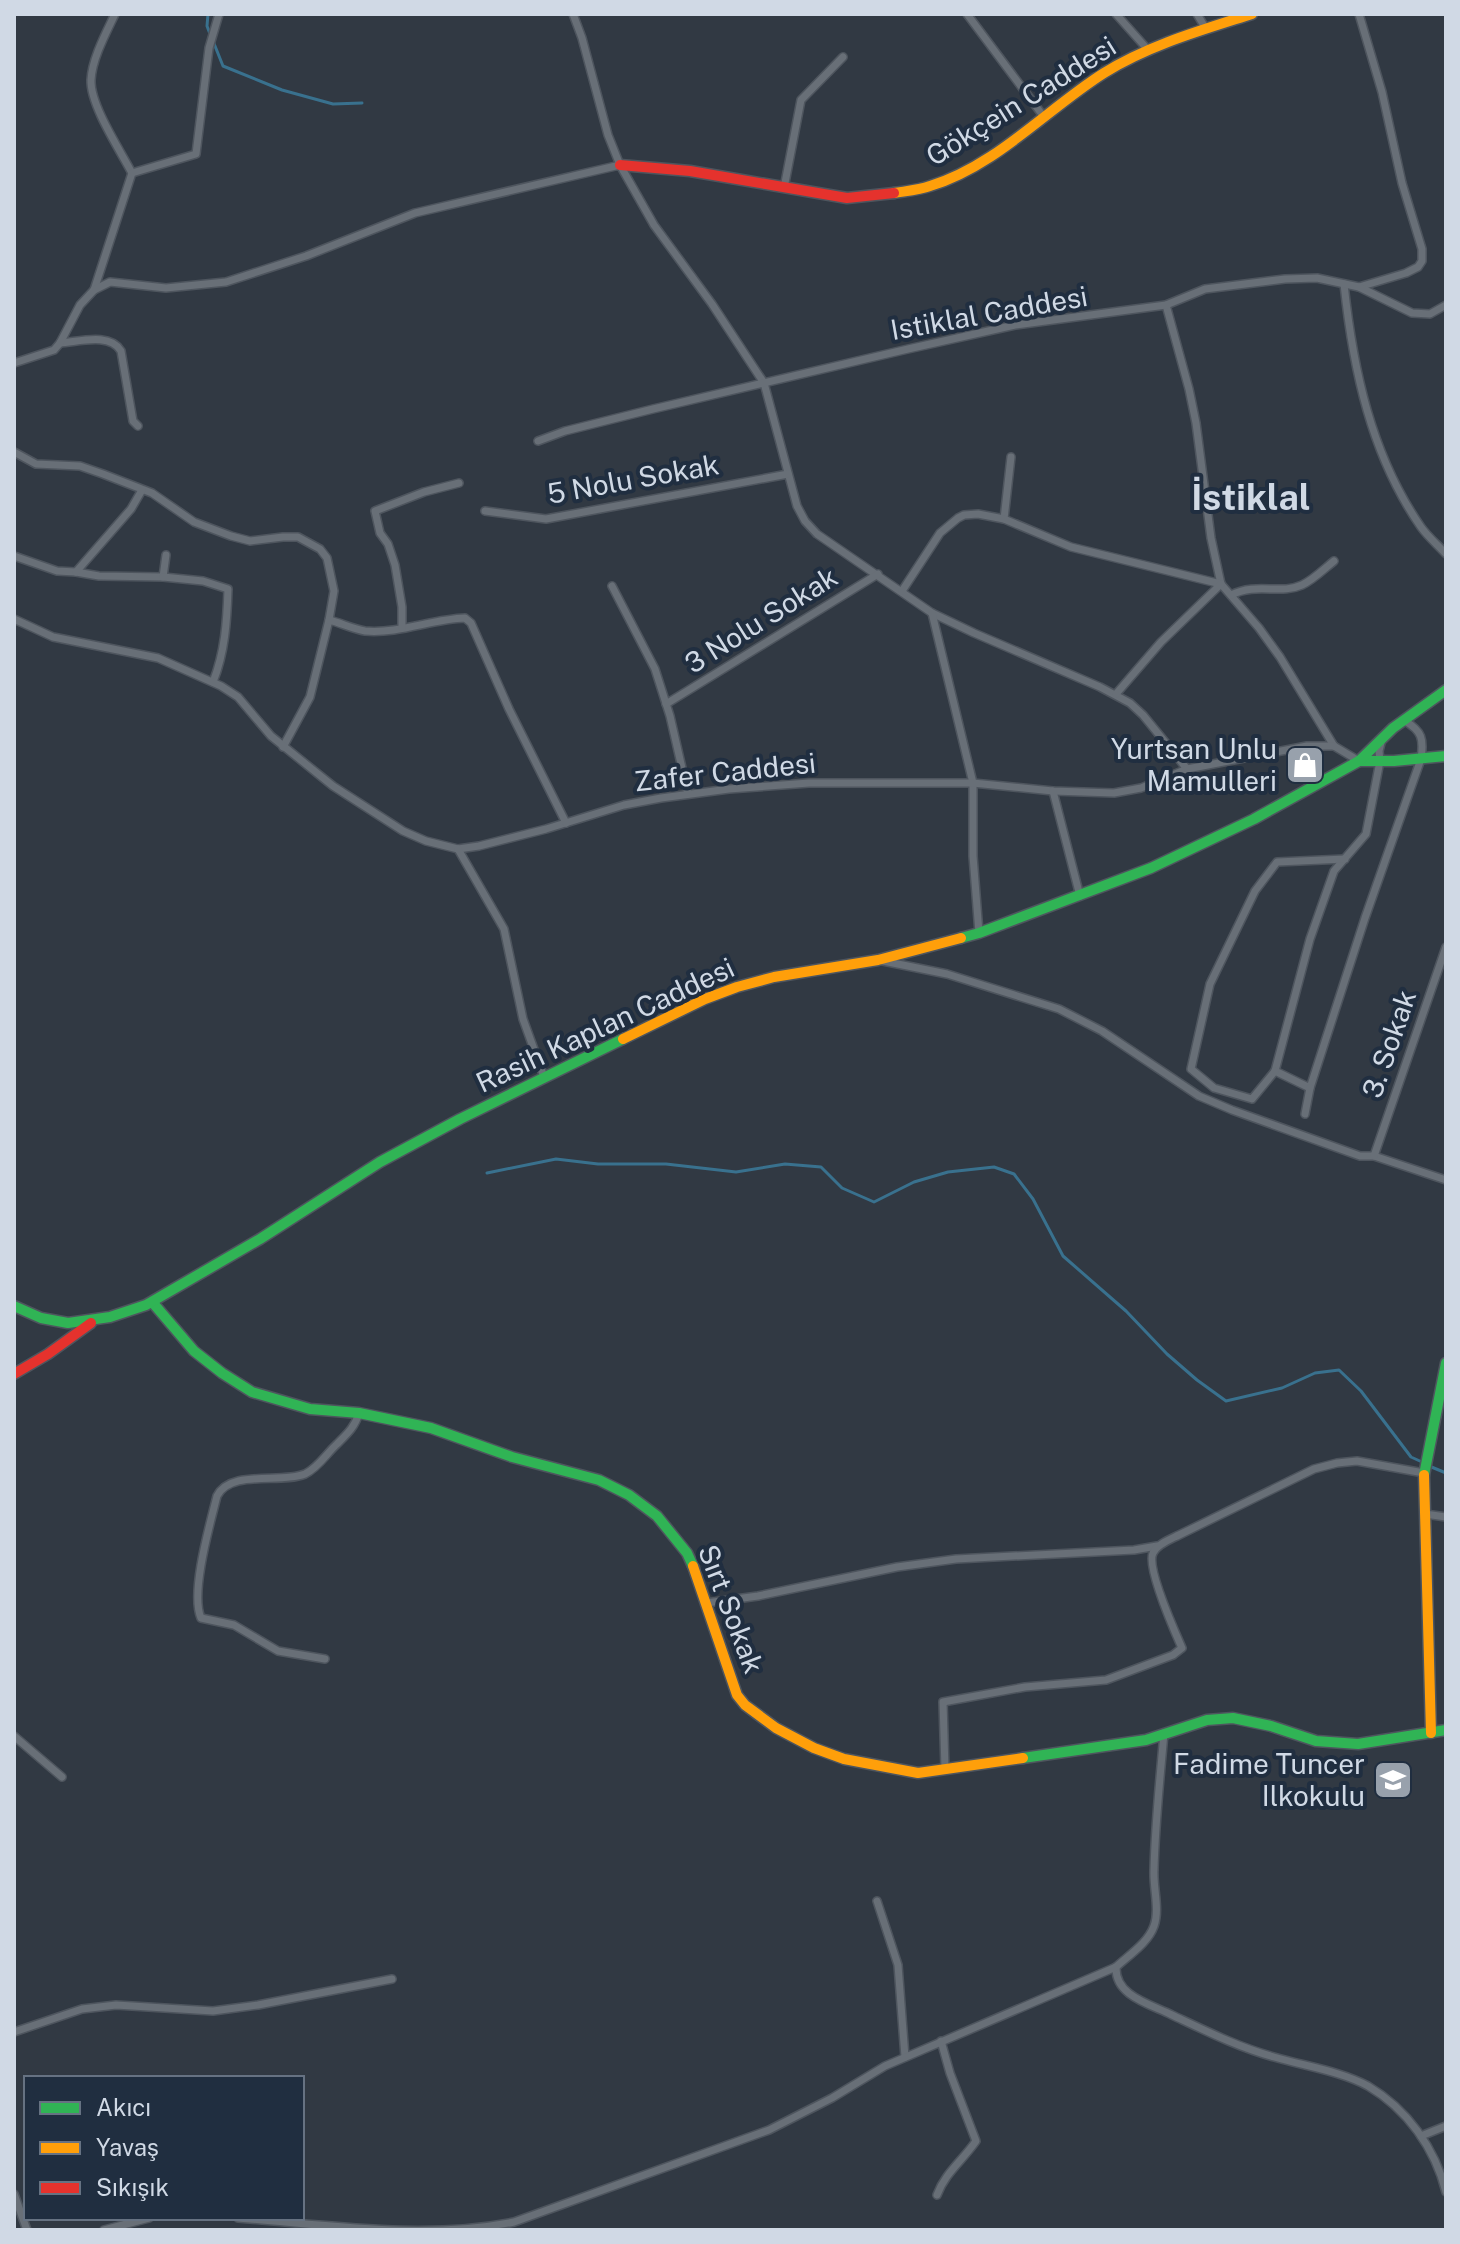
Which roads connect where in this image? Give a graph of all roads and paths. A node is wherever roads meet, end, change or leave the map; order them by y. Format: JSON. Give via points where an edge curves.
{"nodes":[{"id":1,"x":115,"y":14,"type":"edge"},
{"id":2,"x":219,"y":14,"type":"edge"},
{"id":3,"x":573,"y":14,"type":"edge"},
{"id":4,"x":967,"y":14,"type":"edge"},
{"id":5,"x":1116,"y":14,"type":"edge"},
{"id":6,"x":1197,"y":14,"type":"edge"},
{"id":7,"x":1252,"y":14,"type":"edge"},
{"id":8,"x":1359,"y":14,"type":"edge"},
{"id":9,"x":1206,"y":29,"type":"junction"},
{"id":10,"x":1149,"y":51,"type":"junction"},
{"id":11,"x":843,"y":57,"type":"dead end"},
{"id":12,"x":1044,"y":117,"type":"junction"},
{"id":13,"x":620,"y":165,"type":"junction"},
{"id":14,"x":132,"y":173,"type":"junction"},
{"id":15,"x":784,"y":188,"type":"junction"},
{"id":16,"x":1344,"y":284,"type":"junction"},
{"id":17,"x":1359,"y":287,"type":"junction"},
{"id":18,"x":94,"y":290,"type":"junction"},
{"id":19,"x":1166,"y":305,"type":"junction"},
{"id":20,"x":1446,"y":305,"type":"edge"},
{"id":21,"x":60,"y":343,"type":"junction"},
{"id":22,"x":14,"y":363,"type":"edge"},
{"id":23,"x":764,"y":383,"type":"junction"},
{"id":24,"x":138,"y":426,"type":"dead end"},
{"id":25,"x":538,"y":441,"type":"dead end"},
{"id":26,"x":14,"y":452,"type":"edge"},
{"id":27,"x":1011,"y":457,"type":"dead end"},
{"id":28,"x":788,"y":474,"type":"junction"},
{"id":29,"x":459,"y":483,"type":"dead end"},
{"id":30,"x":142,"y":490,"type":"junction"},
{"id":31,"x":485,"y":511,"type":"dead end"},
{"id":32,"x":1004,"y":519,"type":"junction"},
{"id":33,"x":1446,"y":554,"type":"edge"},
{"id":34,"x":166,"y":555,"type":"dead end"},
{"id":35,"x":14,"y":556,"type":"edge"},
{"id":36,"x":1334,"y":561,"type":"dead end"},
{"id":37,"x":76,"y":572,"type":"junction"},
{"id":38,"x":878,"y":574,"type":"junction"},
{"id":39,"x":163,"y":577,"type":"junction"},
{"id":40,"x":1221,"y":584,"type":"junction"},
{"id":41,"x":612,"y":586,"type":"dead end"},
{"id":42,"x":902,"y":591,"type":"junction"},
{"id":43,"x":1231,"y":595,"type":"junction"},
{"id":44,"x":932,"y":613,"type":"junction"},
{"id":45,"x":14,"y":619,"type":"edge"},
{"id":46,"x":329,"y":620,"type":"junction"},
{"id":47,"x":402,"y":628,"type":"junction"},
{"id":48,"x":213,"y":682,"type":"junction"},
{"id":49,"x":1446,"y":690,"type":"edge"},
{"id":50,"x":1116,"y":694,"type":"junction"},
{"id":51,"x":666,"y":704,"type":"junction"},
{"id":52,"x":1405,"y":721,"type":"junction"},
{"id":53,"x":1382,"y":739,"type":"junction"},
{"id":54,"x":1334,"y":746,"type":"junction"},
{"id":55,"x":283,"y":747,"type":"junction"},
{"id":56,"x":1446,"y":756,"type":"edge"},
{"id":57,"x":1421,"y":759,"type":"junction"},
{"id":58,"x":1359,"y":761,"type":"junction"},
{"id":59,"x":1380,"y":761,"type":"junction"},
{"id":60,"x":1187,"y":769,"type":"junction"},
{"id":61,"x":973,"y":783,"type":"junction"},
{"id":62,"x":1053,"y":791,"type":"junction"},
{"id":63,"x":688,"y":794,"type":"junction"},
{"id":64,"x":566,"y":823,"type":"junction"},
{"id":65,"x":458,"y":849,"type":"junction"},
{"id":66,"x":1345,"y":859,"type":"junction"},
{"id":67,"x":1080,"y":896,"type":"junction"},
{"id":68,"x":979,"y":933,"type":"junction"},
{"id":69,"x":1446,"y":947,"type":"edge"},
{"id":70,"x":878,"y":960,"type":"junction"},
{"id":71,"x":1275,"y":1071,"type":"junction"},
{"id":72,"x":544,"y":1077,"type":"junction"},
{"id":73,"x":1310,"y":1088,"type":"junction"},
{"id":74,"x":1305,"y":1114,"type":"dead end"},
{"id":75,"x":1374,"y":1156,"type":"junction"},
{"id":76,"x":1446,"y":1180,"type":"edge"},
{"id":77,"x":153,"y":1303,"type":"junction"},
{"id":78,"x":14,"y":1306,"type":"edge"},
{"id":79,"x":92,"y":1322,"type":"junction"},
{"id":80,"x":1446,"y":1363,"type":"edge"},
{"id":81,"x":14,"y":1374,"type":"edge"},
{"id":82,"x":359,"y":1413,"type":"junction"},
{"id":83,"x":1424,"y":1473,"type":"junction"},
{"id":84,"x":1425,"y":1514,"type":"junction"},
{"id":85,"x":1446,"y":1517,"type":"edge"},
{"id":86,"x":1159,"y":1546,"type":"junction"},
{"id":87,"x":706,"y":1603,"type":"junction"},
{"id":88,"x":325,"y":1659,"type":"dead end"},
{"id":89,"x":1446,"y":1730,"type":"edge"},
{"id":90,"x":1164,"y":1733,"type":"junction"},
{"id":91,"x":1431,"y":1733,"type":"junction"},
{"id":92,"x":14,"y":1736,"type":"edge"},
{"id":93,"x":945,"y":1769,"type":"junction"},
{"id":94,"x":62,"y":1777,"type":"dead end"},
{"id":95,"x":877,"y":1901,"type":"dead end"},
{"id":96,"x":1116,"y":1967,"type":"junction"},
{"id":97,"x":392,"y":1979,"type":"dead end"},
{"id":98,"x":14,"y":2032,"type":"edge"},
{"id":99,"x":941,"y":2041,"type":"junction"},
{"id":100,"x":905,"y":2057,"type":"junction"},
{"id":101,"x":1446,"y":2126,"type":"edge"},
{"id":102,"x":1421,"y":2136,"type":"junction"},
{"id":103,"x":1446,"y":2192,"type":"edge"},
{"id":104,"x":14,"y":2194,"type":"edge"},
{"id":105,"x":937,"y":2195,"type":"dead end"},
{"id":106,"x":142,"y":2220,"type":"edge"},
{"id":107,"x":269,"y":2220,"type":"edge"},
{"id":108,"x":27,"y":2230,"type":"edge"},
{"id":109,"x":104,"y":2230,"type":"edge"}],
"edges":[{"from":1,"to":14,"type":"street","via":[[92,71],[91,87]]},
{"from":2,"to":14,"type":"street","via":[[211,34],[196,154]]},
{"from":3,"to":13,"type":"street"},
{"from":4,"to":12,"type":"street"},
{"from":5,"to":10,"type":"street"},
{"from":6,"to":9,"type":"street"},
{"from":7,"to":9,"type":"street","name":"Gökçein Caddesi"},
{"from":8,"to":17,"type":"street","via":[[1422,249],[1418,267]]},
{"from":9,"to":10,"type":"street","name":"Gökçein Caddesi"},
{"from":10,"to":12,"type":"street","name":"Gökçein Caddesi","via":[[1108,71]]},
{"from":11,"to":15,"type":"street","via":[[801,100]]},
{"from":12,"to":15,"type":"street","name":"Gökçein Caddesi","via":[[972,167],[931,186],[847,198]]},
{"from":13,"to":15,"type":"street","name":"Gökçein Caddesi"},
{"from":13,"to":18,"type":"street","via":[[415,213],[226,282],[166,288],[110,282]]},
{"from":13,"to":23,"type":"street","via":[[654,225]]},
{"from":14,"to":18,"type":"street"},
{"from":16,"to":17,"type":"street","name":"Istiklal Caddesi"},
{"from":16,"to":19,"type":"street","name":"Istiklal Caddesi","via":[[1285,279],[1205,289]]},
{"from":16,"to":33,"type":"street","via":[[1364,405],[1387,467],[1422,528]]},
{"from":17,"to":20,"type":"street","name":"Istiklal Caddesi","via":[[1412,313],[1430,314]]},
{"from":18,"to":21,"type":"street"},
{"from":19,"to":23,"type":"street","name":"Istiklal Caddesi","via":[[1015,325]]},
{"from":19,"to":40,"type":"street","via":[[1196,423]]},
{"from":21,"to":22,"type":"street","via":[[48,353]]},
{"from":21,"to":24,"type":"street","via":[[107,339],[117,344]]},
{"from":23,"to":25,"type":"street","name":"Istiklal Caddesi"},
{"from":23,"to":28,"type":"street"},
{"from":26,"to":30,"type":"street","via":[[36,464],[80,466]]},
{"from":27,"to":32,"type":"street"},
{"from":28,"to":31,"type":"street","name":"5 Nolu Sokak","via":[[546,519]]},
{"from":28,"to":38,"type":"street","via":[[805,521]]},
{"from":29,"to":47,"type":"street","via":[[375,511],[395,565]]},
{"from":30,"to":37,"type":"street"},
{"from":30,"to":46,"type":"street","via":[[194,522],[231,536],[250,541],[298,537],[320,549],[334,591]]},
{"from":32,"to":40,"type":"street","via":[[1071,547]]},
{"from":32,"to":42,"type":"street","via":[[978,514],[958,518],[940,533]]},
{"from":34,"to":39,"type":"street"},
{"from":35,"to":37,"type":"street"},
{"from":36,"to":43,"type":"street","via":[[1304,584],[1245,588]]},
{"from":37,"to":39,"type":"street"},
{"from":38,"to":42,"type":"street"},
{"from":38,"to":51,"type":"street","name":"3 Nolu Sokak"},
{"from":39,"to":48,"type":"street","via":[[228,589],[220,664]]},
{"from":40,"to":43,"type":"street"},
{"from":40,"to":50,"type":"street"},
{"from":41,"to":51,"type":"street","via":[[655,669]]},
{"from":42,"to":44,"type":"street"},
{"from":43,"to":54,"type":"street","via":[[1280,657]]},
{"from":44,"to":50,"type":"street"},
{"from":44,"to":61,"type":"street"},
{"from":45,"to":48,"type":"street","name":"Zafer Caddesi","via":[[53,637],[158,658]]},
{"from":46,"to":47,"type":"street","via":[[364,631]]},
{"from":46,"to":55,"type":"street","via":[[310,697]]},
{"from":47,"to":64,"type":"street","via":[[450,619],[471,623]]},
{"from":48,"to":55,"type":"street","name":"Zafer Caddesi","via":[[238,697]]},
{"from":49,"to":52,"type":"street","name":"Rasih Kaplan Caddesi"},
{"from":50,"to":60,"type":"street","via":[[1143,715]]},
{"from":51,"to":63,"type":"street"},
{"from":52,"to":53,"type":"street","name":"Rasih Kaplan Caddesi"},
{"from":52,"to":57,"type":"street","via":[[1421,736]]},
{"from":53,"to":58,"type":"street","name":"Rasih Kaplan Caddesi"},
{"from":53,"to":59,"type":"street"},
{"from":54,"to":58,"type":"street"},
{"from":54,"to":60,"type":"street","name":"Zafer Caddesi","via":[[1307,746]]},
{"from":55,"to":65,"type":"street","name":"Zafer Caddesi","via":[[403,831]]},
{"from":56,"to":57,"type":"street"},
{"from":57,"to":59,"type":"street"},
{"from":57,"to":73,"type":"street"},
{"from":58,"to":59,"type":"street"},
{"from":58,"to":67,"type":"street","name":"Rasih Kaplan Caddesi","via":[[1204,844]]},
{"from":59,"to":66,"type":"street","via":[[1366,834]]},
{"from":60,"to":62,"type":"street","name":"Zafer Caddesi","via":[[1130,792]]},
{"from":61,"to":62,"type":"street","name":"Zafer Caddesi"},
{"from":61,"to":63,"type":"street","name":"Zafer Caddesi","via":[[809,783]]},
{"from":61,"to":68,"type":"street"},
{"from":62,"to":67,"type":"street"},
{"from":63,"to":64,"type":"street","name":"Zafer Caddesi","via":[[624,805]]},
{"from":64,"to":65,"type":"street","name":"Zafer Caddesi"},
{"from":65,"to":72,"type":"street","via":[[504,929],[523,1019]]},
{"from":66,"to":71,"type":"street","via":[[1334,871],[1310,939]]},
{"from":66,"to":71,"type":"street","via":[[1277,862],[1255,891],[1210,984],[1191,1069],[1214,1088],[1252,1099]]},
{"from":67,"to":68,"type":"street","name":"Rasih Kaplan Caddesi"},
{"from":68,"to":70,"type":"street","name":"Rasih Kaplan Caddesi"},
{"from":69,"to":75,"type":"street","name":"3. Sokak"},
{"from":70,"to":72,"type":"street","name":"Rasih Kaplan Caddesi","via":[[737,987]]},
{"from":70,"to":75,"type":"street","via":[[947,974],[1059,1009],[1102,1031],[1199,1096],[1360,1156]]},
{"from":71,"to":73,"type":"street"},
{"from":72,"to":77,"type":"street","name":"Rasih Kaplan Caddesi","via":[[380,1161]]},
{"from":73,"to":74,"type":"street"},
{"from":75,"to":76,"type":"street"},
{"from":77,"to":79,"type":"street","name":"Rasih Kaplan Caddesi"},
{"from":77,"to":82,"type":"street","name":"Sırt Sokak","via":[[194,1351],[252,1392],[310,1409]]},
{"from":78,"to":79,"type":"street","name":"Rasih Kaplan Caddesi","via":[[58,1323]]},
{"from":79,"to":81,"type":"street"},
{"from":80,"to":83,"type":"street"},
{"from":82,"to":87,"type":"street","name":"Sırt Sokak","via":[[431,1428],[599,1480],[629,1495],[677,1537]]},
{"from":82,"to":88,"type":"street","via":[[350,1431],[308,1472],[222,1488],[199,1580],[201,1618],[234,1625],[286,1653]]},
{"from":83,"to":84,"type":"street"},
{"from":83,"to":86,"type":"street","via":[[1357,1461],[1314,1469]]},
{"from":84,"to":85,"type":"street"},
{"from":84,"to":91,"type":"street"},
{"from":86,"to":87,"type":"street","via":[[956,1559]]},
{"from":86,"to":93,"type":"street","via":[[1153,1553],[1155,1578],[1182,1648],[1106,1680],[943,1702]]},
{"from":87,"to":93,"type":"street","name":"Sırt Sokak","via":[[737,1695],[776,1728],[844,1759],[918,1773]]},
{"from":89,"to":91,"type":"street","name":"Sırt Sokak"},
{"from":90,"to":91,"type":"street","name":"Sırt Sokak","via":[[1233,1718],[1316,1741],[1379,1742]]},
{"from":90,"to":93,"type":"street","name":"Sırt Sokak"},
{"from":90,"to":96,"type":"street","via":[[1155,1832],[1157,1914],[1147,1939]]},
{"from":92,"to":94,"type":"street"},
{"from":95,"to":100,"type":"street","via":[[898,1965]]},
{"from":96,"to":99,"type":"street"},
{"from":96,"to":102,"type":"street","via":[[1120,1986],[1139,2000],[1225,2040],[1356,2080],[1388,2100]]},
{"from":97,"to":98,"type":"street","via":[[213,2011],[116,2005],[82,2009]]},
{"from":99,"to":100,"type":"street"},
{"from":99,"to":105,"type":"street","via":[[976,2141],[943,2179]]},
{"from":100,"to":107,"type":"street","via":[[769,2130],[514,2222],[472,2229],[407,2229]]},
{"from":101,"to":102,"type":"street"},
{"from":102,"to":103,"type":"street"},
{"from":104,"to":108,"type":"street"},
{"from":106,"to":109,"type":"street"}]}
